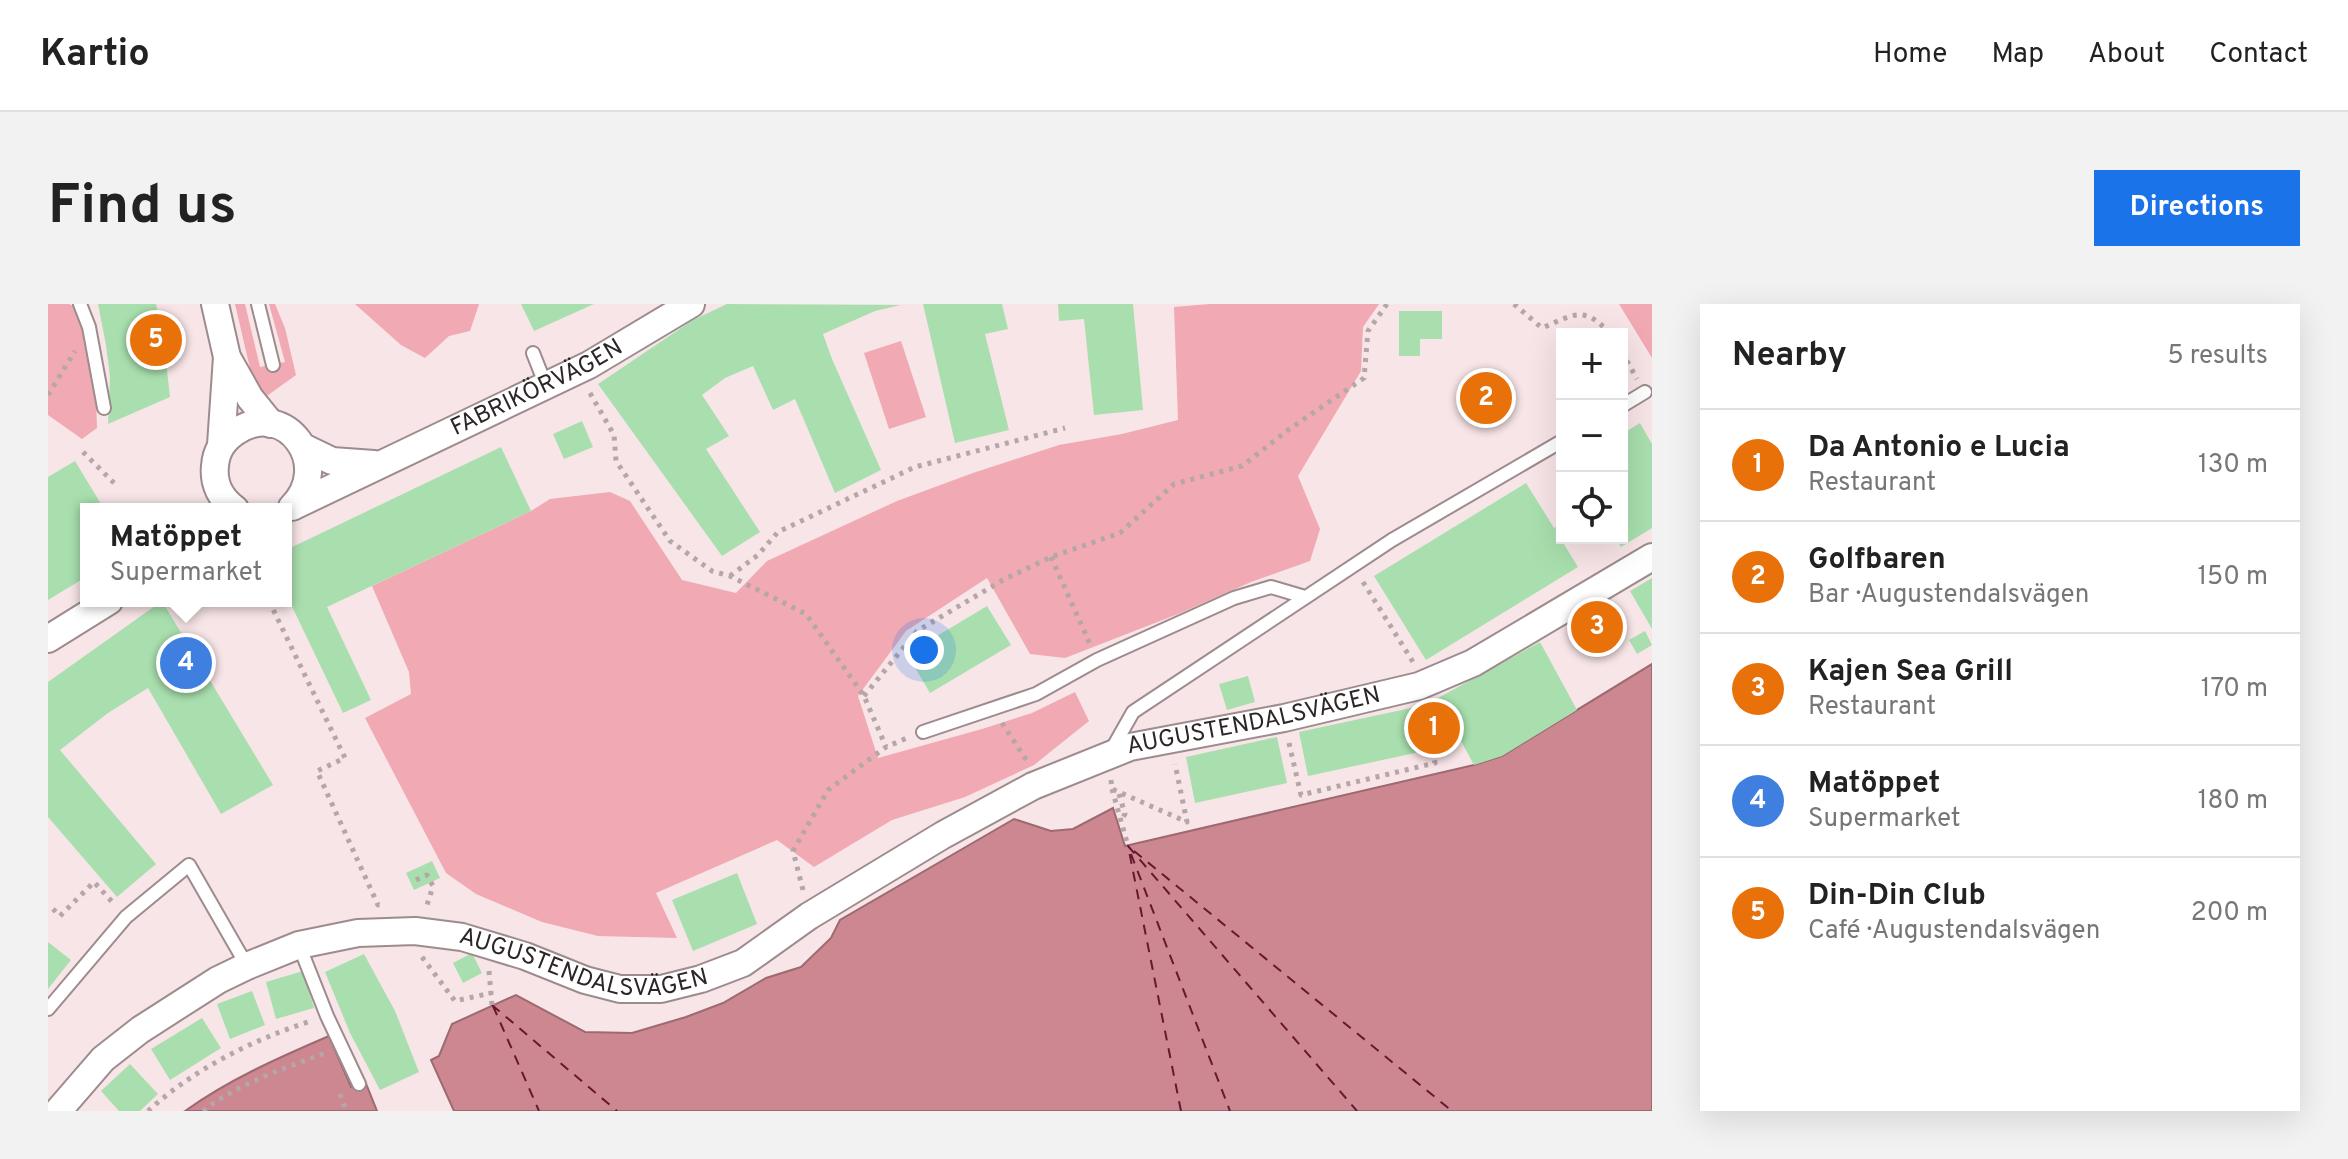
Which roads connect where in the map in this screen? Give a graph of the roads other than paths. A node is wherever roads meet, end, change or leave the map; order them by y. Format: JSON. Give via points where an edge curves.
{"nodes":[{"id":1,"x":80,"y":304,"type":"edge"},
{"id":2,"x":215,"y":304,"type":"edge"},
{"id":3,"x":258,"y":304,"type":"edge"},
{"id":4,"x":691,"y":304,"type":"edge"},
{"id":5,"x":533,"y":353,"type":"dead end"},
{"id":6,"x":227,"y":357,"type":"junction"},
{"id":7,"x":273,"y":365,"type":"dead end"},
{"id":8,"x":546,"y":386,"type":"junction"},
{"id":9,"x":1648,"y":390,"type":"edge"},
{"id":10,"x":1628,"y":402,"type":"edge"},
{"id":11,"x":1652,"y":405,"type":"edge"},
{"id":12,"x":104,"y":408,"type":"dead end"},
{"id":13,"x":271,"y":424,"type":"junction"},
{"id":14,"x":1556,"y":444,"type":"edge"},
{"id":15,"x":221,"y":445,"type":"junction"},
{"id":16,"x":303,"y":447,"type":"junction"},
{"id":17,"x":377,"y":464,"type":"junction"},
{"id":18,"x":213,"y":497,"type":"edge"},
{"id":19,"x":292,"y":506,"type":"edge"},
{"id":20,"x":292,"y":507,"type":"edge"},
{"id":21,"x":1652,"y":557,"type":"edge"},
{"id":22,"x":1305,"y":597,"type":"junction"},
{"id":23,"x":99,"y":607,"type":"edge"},
{"id":24,"x":48,"y":639,"type":"edge"},
{"id":25,"x":923,"y":732,"type":"road end"},
{"id":26,"x":1110,"y":765,"type":"junction"},
{"id":27,"x":299,"y":945,"type":"junction"},
{"id":28,"x":247,"y":966,"type":"junction"},
{"id":29,"x":48,"y":1009,"type":"edge"},
{"id":30,"x":359,"y":1084,"type":"dead end"},
{"id":31,"x":58,"y":1111,"type":"edge"}],
"edges":[{"from":1,"to":12,"type":"lane"},
{"from":2,"to":6,"type":"street"},
{"from":3,"to":7,"type":"lane"},
{"from":4,"to":8,"type":"street","name":"FABRIKÖRVÄGEN"},
{"from":5,"to":8,"type":"lane"},
{"from":6,"to":13,"type":"street"},
{"from":6,"to":15,"type":"street"},
{"from":8,"to":17,"type":"street","name":"FABRIKÖRVÄGEN"},
{"from":9,"to":10,"type":"lane"},
{"from":9,"to":11,"type":"lane"},
{"from":13,"to":15,"type":"street","via":[[243,427]]},
{"from":13,"to":16,"type":"street","name":"FABRIKÖRVÄGEN","via":[[284,428]]},
{"from":14,"to":22,"type":"lane","name":"AUGUSTENDALSVÄGEN"},
{"from":15,"to":18,"type":"street"},
{"from":16,"to":17,"type":"street","name":"FABRIKÖRVÄGEN","via":[[332,461]]},
{"from":16,"to":19,"type":"street","via":[[309,472],[302,496]]},
{"from":17,"to":20,"type":"street","name":"FABRIKÖRVÄGEN"},
{"from":21,"to":26,"type":"street","name":"AUGUSTENDALSVÄGEN","via":[[1473,663],[1419,686],[1130,747]]},
{"from":22,"to":25,"type":"lane","via":[[1271,587],[1234,598],[1036,694]]},
{"from":22,"to":26,"type":"lane","name":"AUGUSTENDALSVÄGEN","via":[[1133,712]]},
{"from":23,"to":24,"type":"street"},
{"from":26,"to":27,"type":"street","name":"AUGUSTENDALSVÄGEN","via":[[1041,782],[822,908],[743,963],[661,989],[620,989],[502,949],[434,933],[358,933]]},
{"from":27,"to":28,"type":"street","name":"AUGUSTENDALSVÄGEN"},
{"from":27,"to":30,"type":"lane"},
{"from":28,"to":29,"type":"lane","via":[[189,865],[126,917]]},
{"from":28,"to":31,"type":"street","name":"AUGUSTENDALSVÄGEN","via":[[181,1003],[103,1059]]}]}
